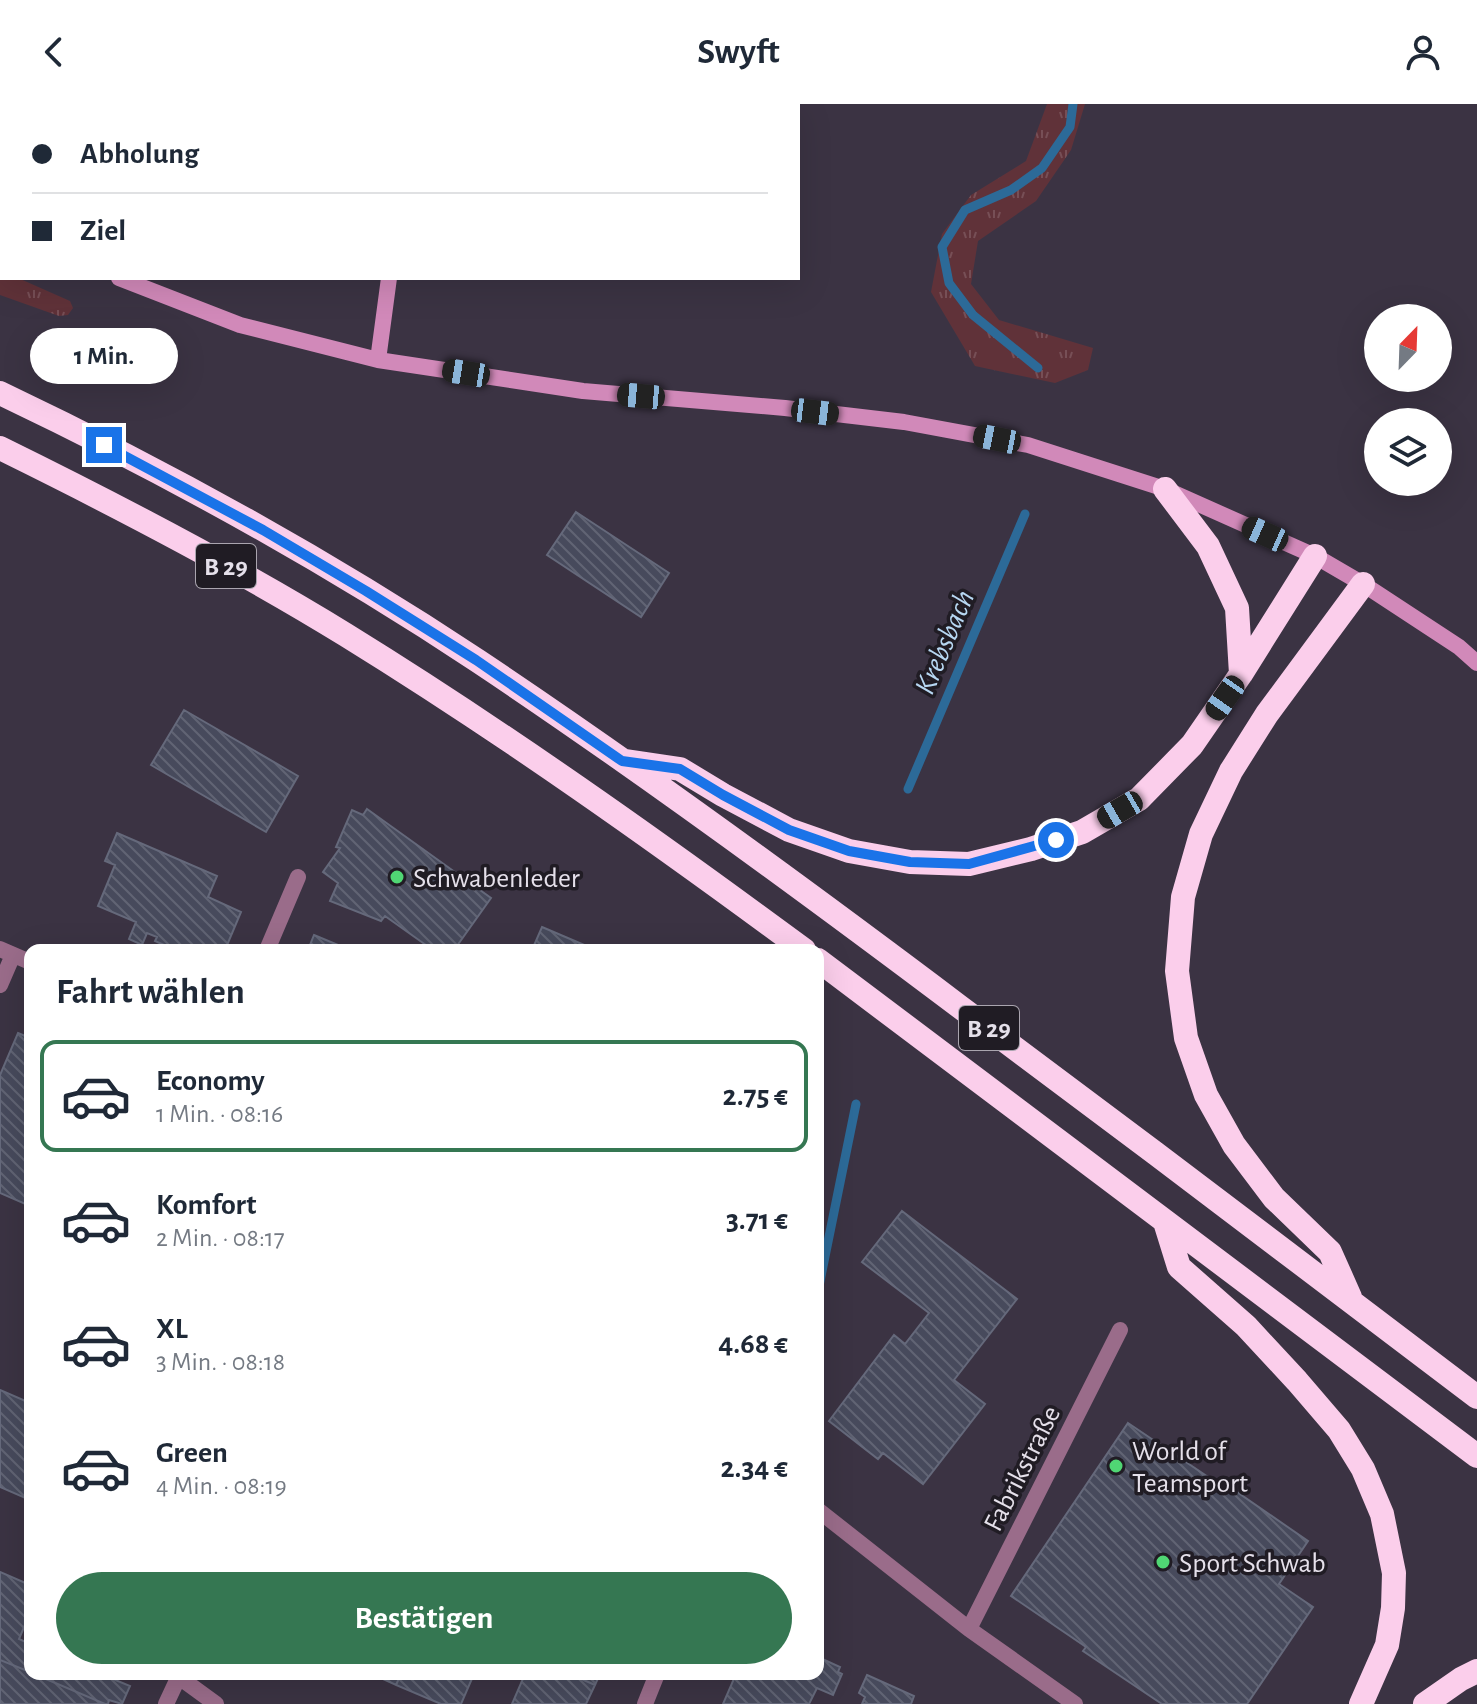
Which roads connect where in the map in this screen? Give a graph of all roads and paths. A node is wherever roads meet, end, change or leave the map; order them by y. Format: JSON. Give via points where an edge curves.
{"nodes":[{"id":1,"x":124,"y":280,"type":"edge"},
{"id":2,"x":389,"y":280,"type":"edge"},
{"id":3,"x":378,"y":360,"type":"junction"},
{"id":4,"x":0,"y":393,"type":"edge"},
{"id":5,"x":0,"y":448,"type":"edge"},
{"id":6,"x":1165,"y":489,"type":"junction"},
{"id":7,"x":1315,"y":556,"type":"junction"},
{"id":8,"x":1363,"y":584,"type":"junction"},
{"id":9,"x":1477,"y":663,"type":"edge"},
{"id":10,"x":1241,"y":674,"type":"junction"},
{"id":11,"x":622,"y":761,"type":"junction"},
{"id":12,"x":298,"y":877,"type":"dead end"},
{"id":13,"x":270,"y":944,"type":"edge"},
{"id":14,"x":796,"y":944,"type":"edge"},
{"id":15,"x":7,"y":952,"type":"edge"},
{"id":16,"x":824,"y":965,"type":"edge"},
{"id":17,"x":0,"y":985,"type":"edge"},
{"id":18,"x":1165,"y":1222,"type":"junction"},
{"id":19,"x":1352,"y":1301,"type":"junction"},
{"id":20,"x":1120,"y":1330,"type":"dead end"},
{"id":21,"x":1477,"y":1397,"type":"edge"},
{"id":22,"x":1477,"y":1456,"type":"edge"},
{"id":23,"x":824,"y":1515,"type":"edge"},
{"id":24,"x":969,"y":1629,"type":"junction"},
{"id":25,"x":1477,"y":1671,"type":"edge"},
{"id":26,"x":178,"y":1680,"type":"edge"},
{"id":27,"x":186,"y":1680,"type":"edge"},
{"id":28,"x":655,"y":1680,"type":"edge"},
{"id":29,"x":166,"y":1704,"type":"edge"},
{"id":30,"x":216,"y":1704,"type":"edge"},
{"id":31,"x":645,"y":1704,"type":"edge"},
{"id":32,"x":1075,"y":1704,"type":"edge"},
{"id":33,"x":1361,"y":1704,"type":"edge"},
{"id":34,"x":1425,"y":1704,"type":"edge"}],
"edges":[{"from":1,"to":3,"type":"main road","via":[[240,325]]},
{"from":2,"to":3,"type":"main road"},
{"from":3,"to":6,"type":"main road","via":[[583,391],[904,422],[1028,445]]},
{"from":4,"to":11,"type":"highway","number":"B 29","via":[[263,530],[353,583]]},
{"from":5,"to":14,"type":"highway","number":"B 29","via":[[240,573],[356,642],[601,803]]},
{"from":6,"to":7,"type":"main road"},
{"from":6,"to":10,"type":"highway","via":[[1208,546],[1237,608]]},
{"from":7,"to":8,"type":"main road"},
{"from":7,"to":10,"type":"highway"},
{"from":8,"to":9,"type":"main road"},
{"from":8,"to":19,"type":"highway","via":[[1231,771],[1201,834],[1183,897],[1177,971],[1186,1038],[1206,1095],[1234,1145],[1274,1198],[1330,1252]]},
{"from":10,"to":11,"type":"highway","via":[[1192,745],[1139,799],[1082,832],[969,864],[910,862],[849,851],[789,830],[680,769]]},
{"from":11,"to":19,"type":"highway","number":"B 29","via":[[906,966]]},
{"from":12,"to":13,"type":"street"},
{"from":15,"to":17,"type":"street"},
{"from":16,"to":18,"type":"highway","number":"B 29"},
{"from":18,"to":22,"type":"highway","number":"B 29"},
{"from":18,"to":33,"type":"highway","via":[[1179,1267],[1246,1326],[1339,1430],[1382,1514],[1394,1573],[1393,1608],[1387,1645]]},
{"from":19,"to":21,"type":"highway","number":"B 29"},
{"from":20,"to":24,"type":"street","name":"Fabrikstraße"},
{"from":23,"to":24,"type":"street"},
{"from":24,"to":32,"type":"street"},
{"from":25,"to":34,"type":"highway"},
{"from":26,"to":29,"type":"street"},
{"from":27,"to":30,"type":"street"},
{"from":28,"to":31,"type":"street"}]}
